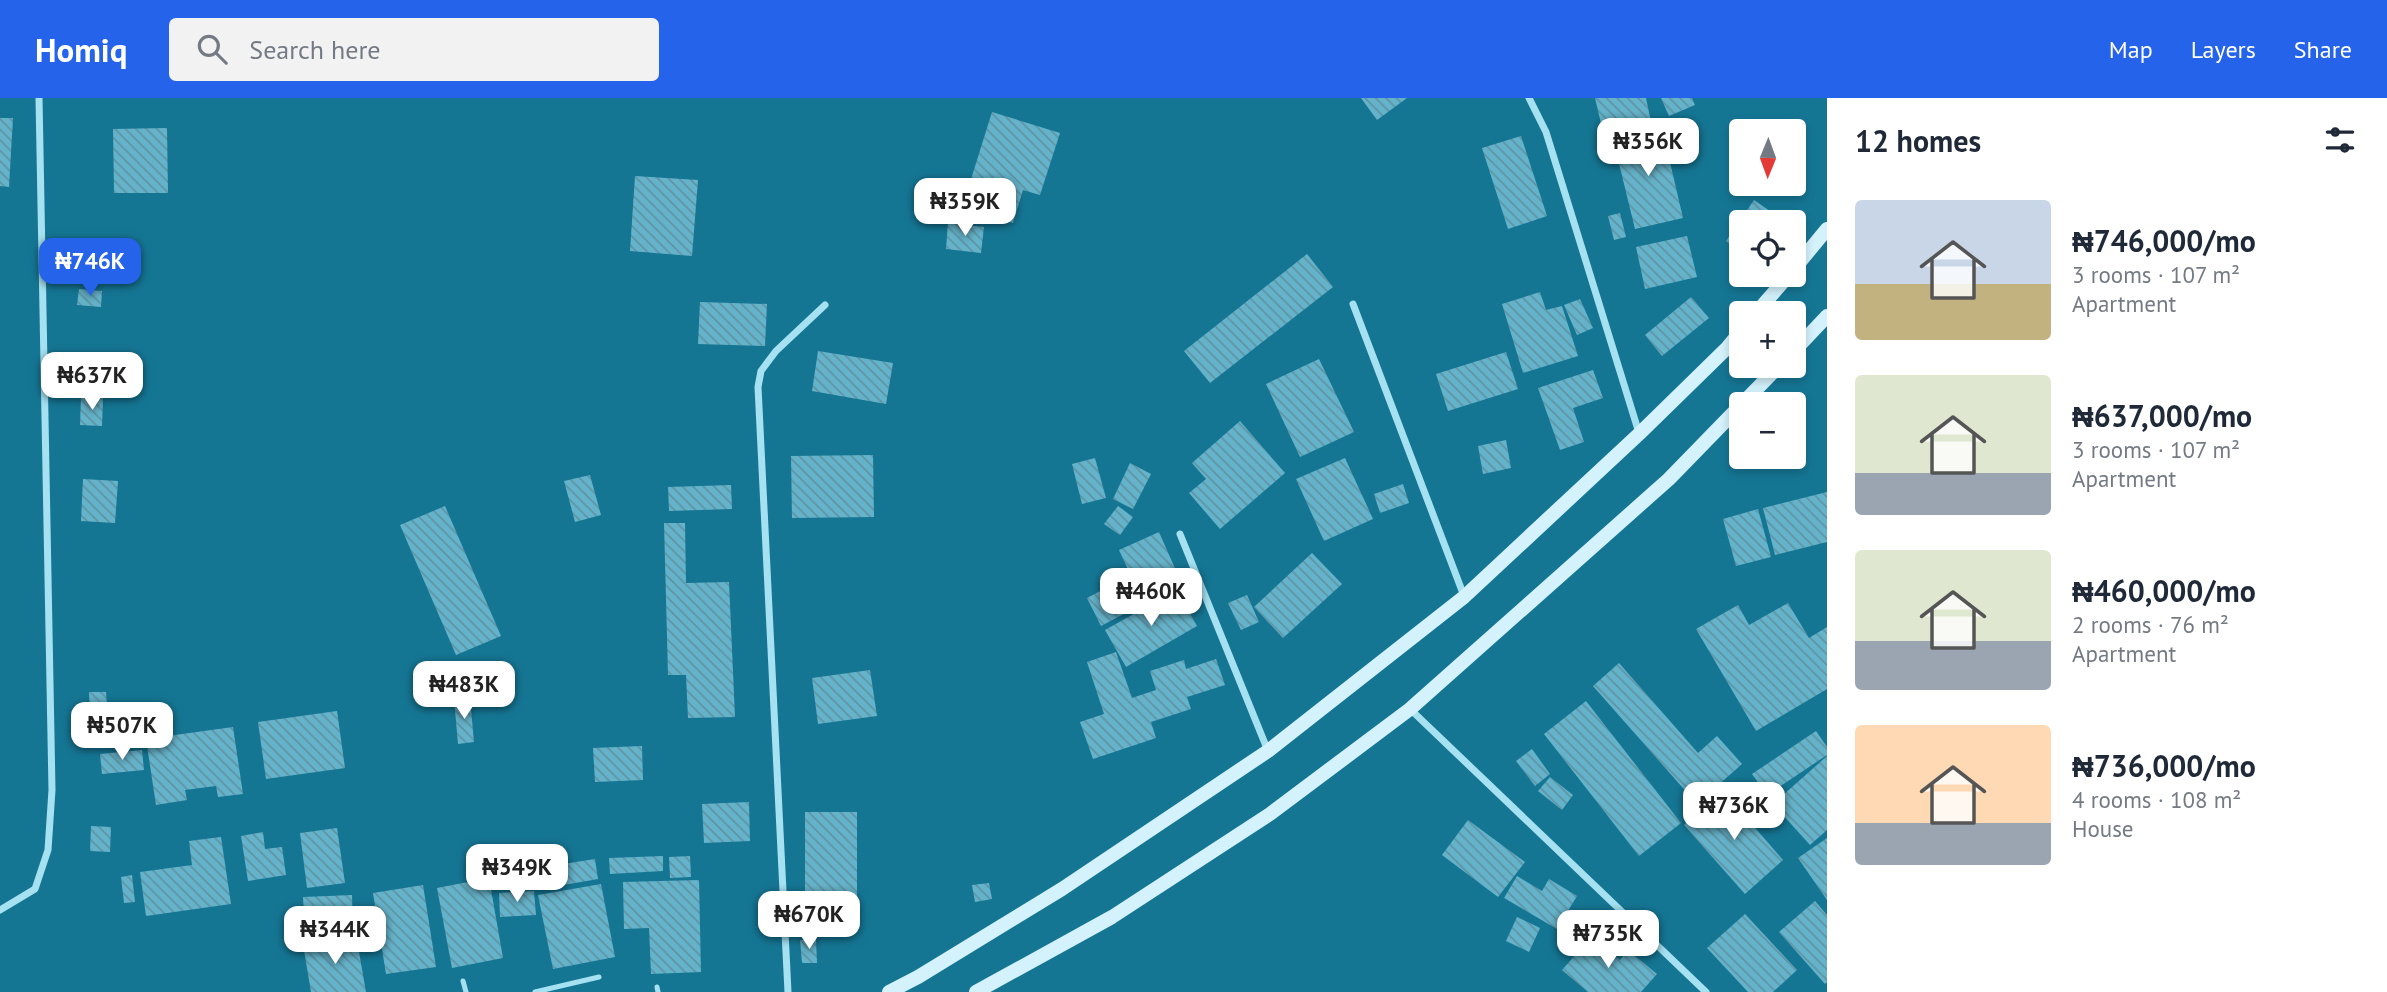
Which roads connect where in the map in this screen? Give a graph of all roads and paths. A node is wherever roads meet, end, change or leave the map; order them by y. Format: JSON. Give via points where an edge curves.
{"nodes":[{"id":1,"x":39,"y":98,"type":"edge"},
{"id":2,"x":1529,"y":98,"type":"edge"},
{"id":3,"x":1827,"y":229,"type":"edge"},
{"id":4,"x":1806,"y":254,"type":"edge"},
{"id":5,"x":1779,"y":287,"type":"edge"},
{"id":6,"x":1766,"y":301,"type":"edge"},
{"id":7,"x":1353,"y":304,"type":"dead end"},
{"id":8,"x":825,"y":305,"type":"dead end"},
{"id":9,"x":1827,"y":316,"type":"edge"},
{"id":10,"x":1806,"y":338,"type":"edge"},
{"id":11,"x":1729,"y":346,"type":"edge"},
{"id":12,"x":1767,"y":378,"type":"edge"},
{"id":13,"x":1753,"y":392,"type":"edge"},
{"id":14,"x":1729,"y":416,"type":"edge"},
{"id":15,"x":1639,"y":434,"type":"junction"},
{"id":16,"x":1180,"y":534,"type":"dead end"},
{"id":17,"x":1464,"y":597,"type":"junction"},
{"id":18,"x":1410,"y":709,"type":"junction"},
{"id":19,"x":1268,"y":751,"type":"junction"},
{"id":20,"x":0,"y":910,"type":"edge"},
{"id":21,"x":600,"y":977,"type":"dead end"},
{"id":22,"x":463,"y":981,"type":"dead end"},
{"id":23,"x":992,"y":988,"type":"edge"},
{"id":24,"x":467,"y":992,"type":"edge"},
{"id":25,"x":535,"y":992,"type":"edge"},
{"id":26,"x":788,"y":992,"type":"edge"},
{"id":27,"x":889,"y":992,"type":"edge"},
{"id":28,"x":976,"y":992,"type":"edge"},
{"id":29,"x":1706,"y":992,"type":"edge"}],
"edges":[{"from":1,"to":20,"type":"street","via":[[52,790],[48,850],[35,889]]},
{"from":2,"to":15,"type":"street","via":[[1546,132]]},
{"from":3,"to":4,"type":"main road"},
{"from":5,"to":6,"type":"main road"},
{"from":7,"to":17,"type":"street"},
{"from":8,"to":26,"type":"street","via":[[776,351],[761,371],[758,387]]},
{"from":9,"to":10,"type":"main road"},
{"from":11,"to":15,"type":"main road"},
{"from":12,"to":13,"type":"main road"},
{"from":14,"to":18,"type":"main road","via":[[1669,479]]},
{"from":15,"to":17,"type":"main road"},
{"from":16,"to":19,"type":"street"},
{"from":17,"to":19,"type":"main road"},
{"from":18,"to":23,"type":"main road","via":[[1270,814]]},
{"from":18,"to":29,"type":"street"},
{"from":19,"to":27,"type":"main road","via":[[1062,889]]},
{"from":21,"to":25,"type":"lane"},
{"from":22,"to":24,"type":"lane"},
{"from":23,"to":28,"type":"main road"}]}
